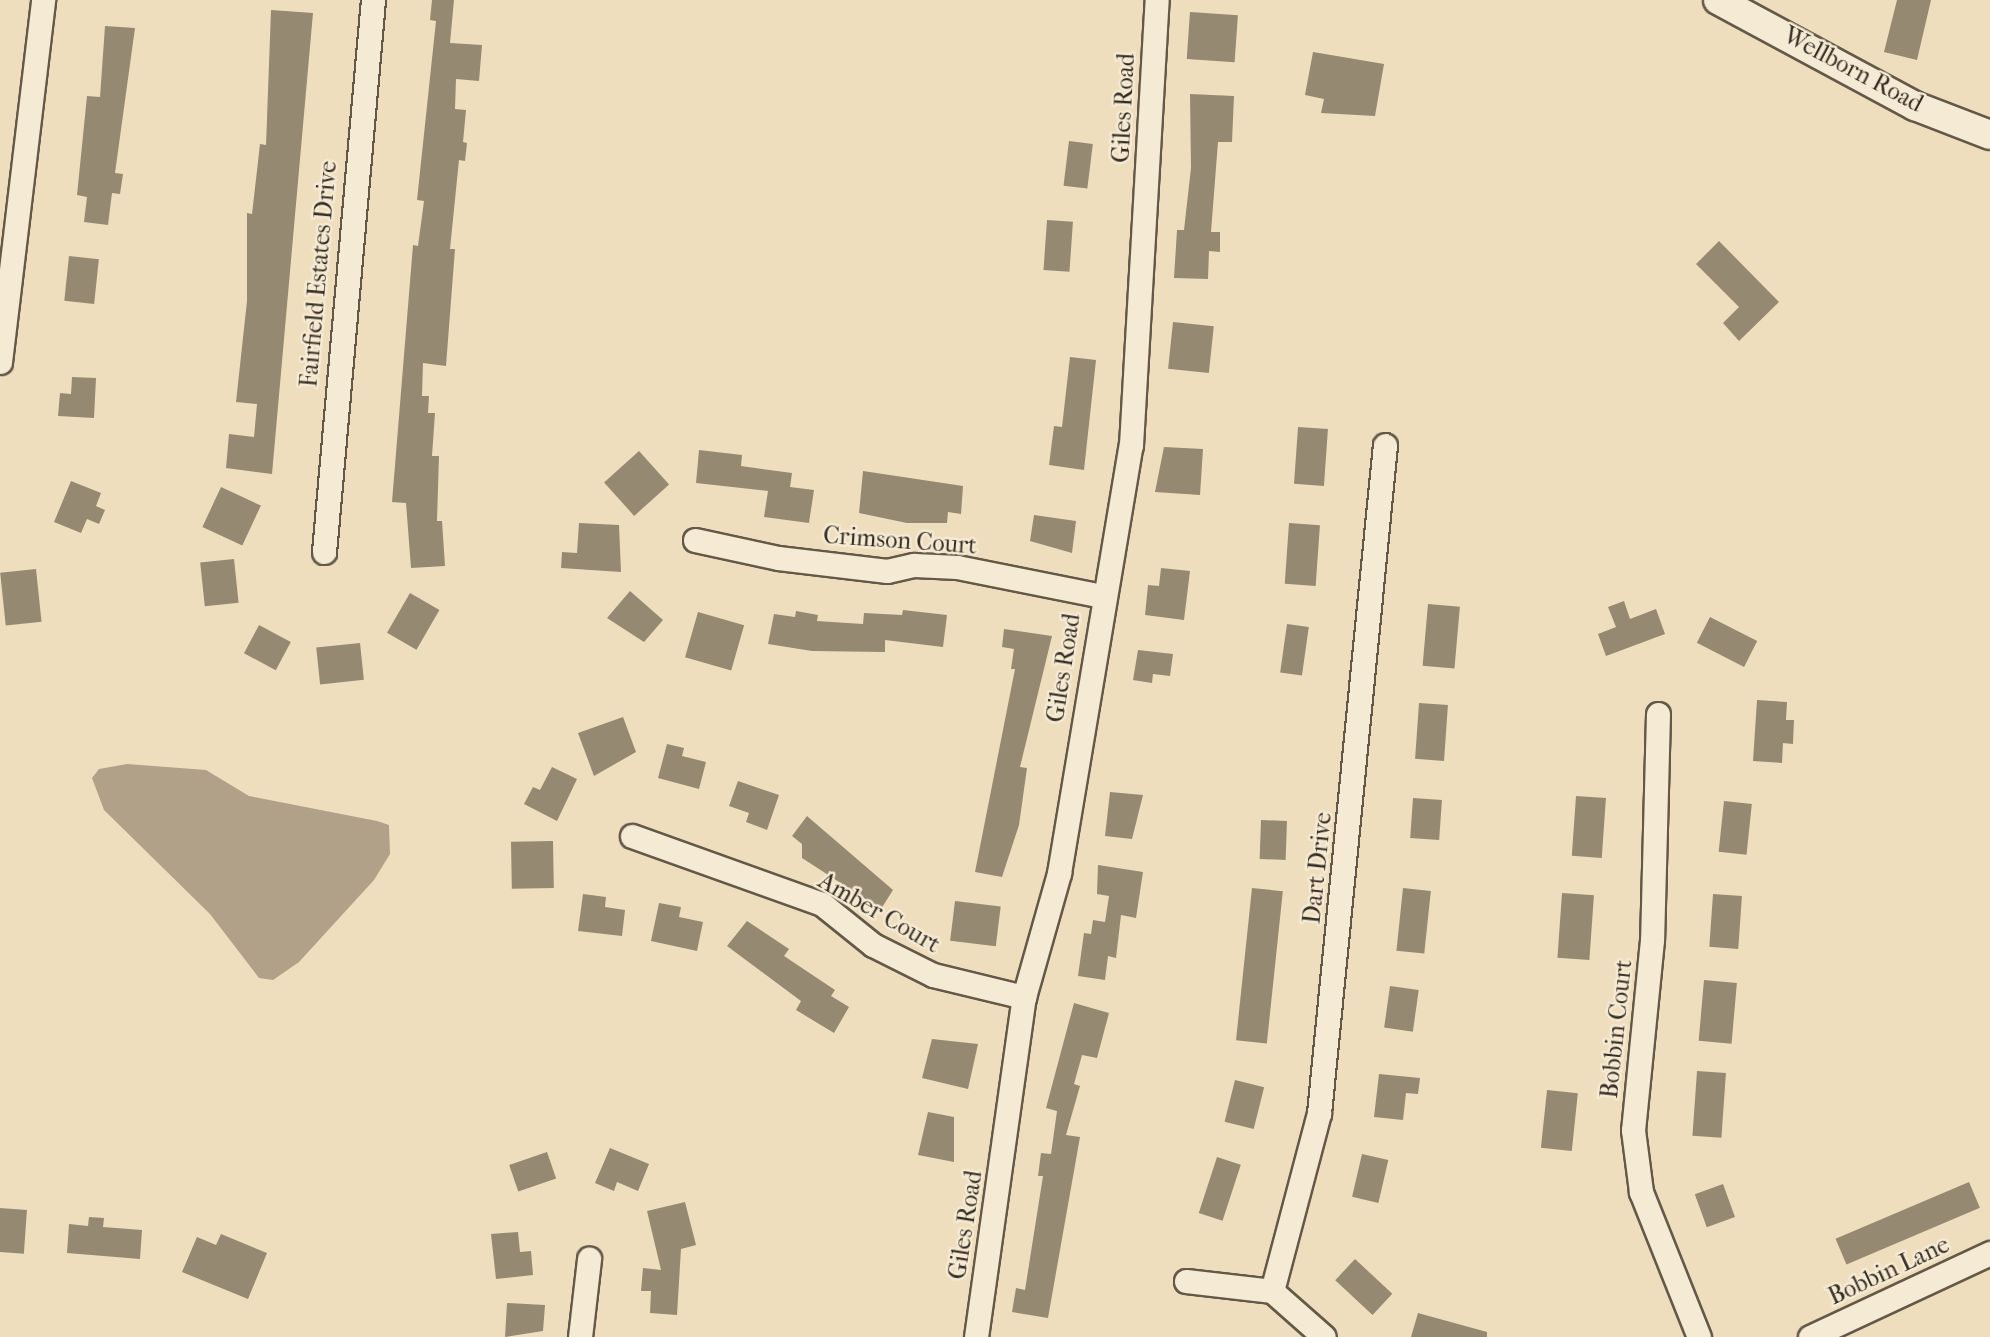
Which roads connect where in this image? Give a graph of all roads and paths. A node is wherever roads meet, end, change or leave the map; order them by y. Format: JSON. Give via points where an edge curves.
{"nodes":[{"id":1,"x":43,"y":0,"type":"edge"},
{"id":2,"x":373,"y":0,"type":"edge"},
{"id":3,"x":1157,"y":0,"type":"edge"},
{"id":4,"x":1718,"y":0,"type":"edge"},
{"id":5,"x":1990,"y":135,"type":"edge"},
{"id":6,"x":0,"y":362,"type":"edge"},
{"id":7,"x":1385,"y":445,"type":"dead end"},
{"id":8,"x":695,"y":540,"type":"dead end"},
{"id":9,"x":324,"y":552,"type":"dead end"},
{"id":10,"x":1102,"y":596,"type":"junction"},
{"id":11,"x":1658,"y":714,"type":"dead end"},
{"id":12,"x":632,"y":836,"type":"dead end"},
{"id":13,"x":1024,"y":997,"type":"junction"},
{"id":14,"x":1990,"y":1253,"type":"edge"},
{"id":15,"x":589,"y":1259,"type":"dead end"},
{"id":16,"x":1186,"y":1281,"type":"dead end"},
{"id":17,"x":1272,"y":1291,"type":"junction"},
{"id":18,"x":580,"y":1337,"type":"edge"},
{"id":19,"x":976,"y":1337,"type":"edge"},
{"id":20,"x":1324,"y":1337,"type":"edge"},
{"id":21,"x":1699,"y":1337,"type":"edge"},
{"id":22,"x":1810,"y":1337,"type":"edge"}],
"edges":[{"from":1,"to":6,"type":"street"},
{"from":2,"to":9,"type":"street","name":"Fairfield Estates Drive"},
{"from":3,"to":10,"type":"street","name":"Giles Road","via":[[1132,445]]},
{"from":4,"to":5,"type":"street","name":"Wellborn Road","via":[[1915,106]]},
{"from":7,"to":17,"type":"street","name":"Dart Drive","via":[[1319,1113]]},
{"from":8,"to":10,"type":"street","name":"Crimson Court","via":[[778,558],[887,571],[914,565],[957,567]]},
{"from":10,"to":13,"type":"street","name":"Giles Road","via":[[1059,873]]},
{"from":11,"to":21,"type":"street","name":"Bobbin Court","via":[[1652,940],[1633,1130],[1641,1192]]},
{"from":12,"to":13,"type":"street","name":"Amber Court","via":[[822,904],[873,945],[933,975]]},
{"from":13,"to":19,"type":"street","name":"Giles Road"},
{"from":14,"to":22,"type":"street","name":"Bobbin Lane"},
{"from":15,"to":18,"type":"street"},
{"from":16,"to":17,"type":"street"},
{"from":17,"to":20,"type":"street"}]}
